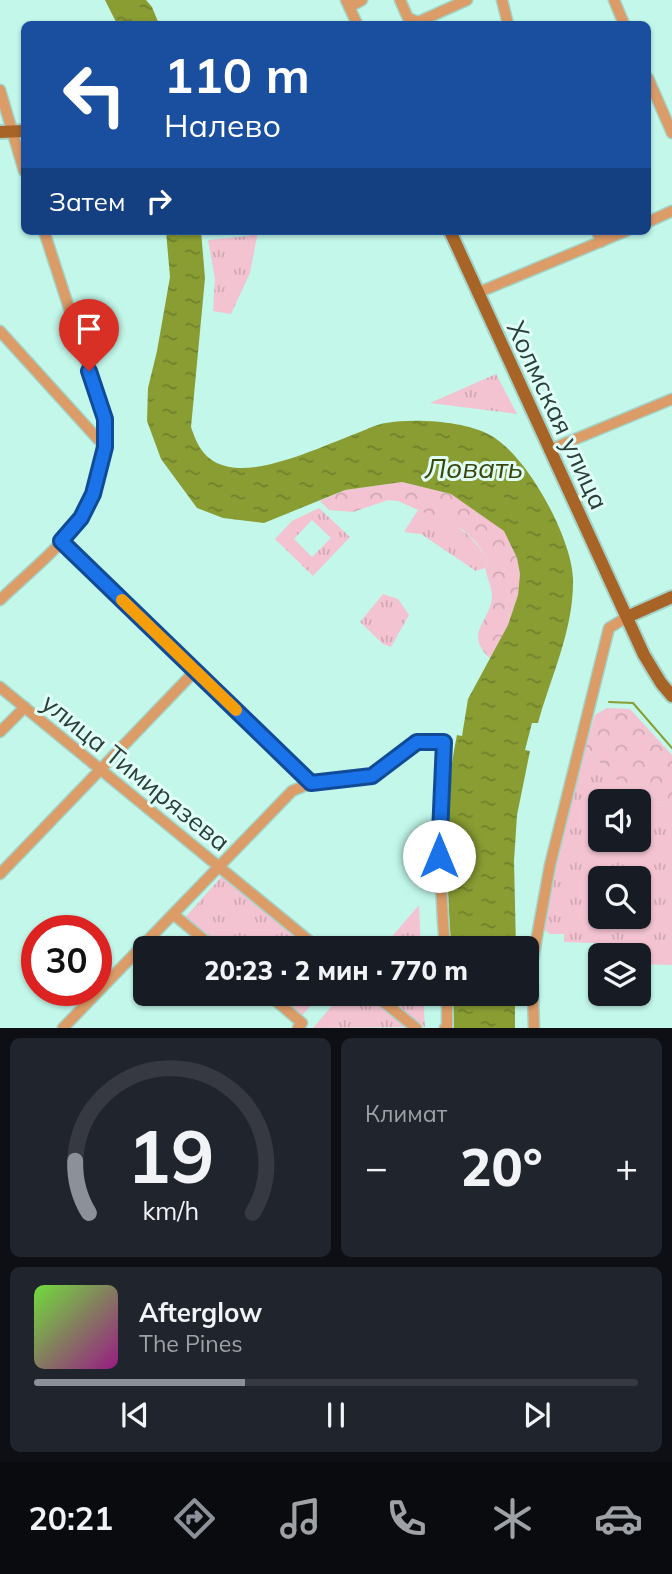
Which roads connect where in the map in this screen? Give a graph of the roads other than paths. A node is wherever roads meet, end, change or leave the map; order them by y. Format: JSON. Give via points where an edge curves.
{"nodes":[{"id":1,"x":362,"y":0,"type":"edge"},
{"id":2,"x":400,"y":0,"type":"edge"},
{"id":3,"x":467,"y":0,"type":"edge"},
{"id":4,"x":502,"y":0,"type":"edge"},
{"id":5,"x":614,"y":0,"type":"edge"},
{"id":6,"x":347,"y":3,"type":"edge"},
{"id":7,"x":356,"y":21,"type":"edge"},
{"id":8,"x":416,"y":21,"type":"edge"},
{"id":9,"x":420,"y":21,"type":"edge"},
{"id":10,"x":507,"y":21,"type":"edge"},
{"id":11,"x":623,"y":21,"type":"edge"},
{"id":12,"x":651,"y":85,"type":"edge"},
{"id":13,"x":0,"y":90,"type":"edge"},
{"id":14,"x":12,"y":131,"type":"edge"},
{"id":15,"x":672,"y":133,"type":"edge"},
{"id":16,"x":21,"y":162,"type":"edge"},
{"id":17,"x":672,"y":211,"type":"edge"},
{"id":18,"x":651,"y":221,"type":"edge"},
{"id":19,"x":45,"y":235,"type":"edge"},
{"id":20,"x":452,"y":235,"type":"edge"},
{"id":21,"x":598,"y":235,"type":"edge"},
{"id":22,"x":617,"y":235,"type":"edge"},
{"id":23,"x":601,"y":242,"type":"junction"},
{"id":24,"x":477,"y":293,"type":"junction"},
{"id":25,"x":1,"y":336,"type":"edge"},
{"id":26,"x":672,"y":399,"type":"edge"},
{"id":27,"x":105,"y":447,"type":"junction"},
{"id":28,"x":549,"y":450,"type":"junction"},
{"id":29,"x":61,"y":541,"type":"junction"},
{"id":30,"x":672,"y":597,"type":"edge"},
{"id":31,"x":0,"y":600,"type":"edge"},
{"id":32,"x":627,"y":617,"type":"junction"},
{"id":33,"x":195,"y":671,"type":"junction"},
{"id":34,"x":0,"y":687,"type":"edge"},
{"id":35,"x":672,"y":696,"type":"edge"},
{"id":36,"x":25,"y":707,"type":"junction"},
{"id":37,"x":0,"y":732,"type":"edge"},
{"id":38,"x":100,"y":768,"type":"junction"},
{"id":39,"x":311,"y":783,"type":"junction"},
{"id":40,"x":219,"y":866,"type":"junction"},
{"id":41,"x":0,"y":874,"type":"edge"},
{"id":42,"x":173,"y":914,"type":"junction"},
{"id":43,"x":200,"y":936,"type":"edge"},
{"id":44,"x":303,"y":936,"type":"edge"},
{"id":45,"x":444,"y":936,"type":"edge"},
{"id":46,"x":280,"y":1006,"type":"edge"},
{"id":47,"x":389,"y":1006,"type":"edge"},
{"id":48,"x":447,"y":1006,"type":"edge"},
{"id":49,"x":300,"y":1025,"type":"edge"},
{"id":50,"x":63,"y":1028,"type":"edge"},
{"id":51,"x":416,"y":1028,"type":"edge"},
{"id":52,"x":445,"y":1028,"type":"edge"},
{"id":53,"x":534,"y":1028,"type":"edge"}],
"edges":[{"from":1,"to":6,"type":"street"},
{"from":2,"to":8,"type":"street","via":[[408,18]]},
{"from":3,"to":9,"type":"street"},
{"from":4,"to":10,"type":"street"},
{"from":5,"to":11,"type":"street"},
{"from":6,"to":7,"type":"street"},
{"from":12,"to":15,"type":"street"},
{"from":13,"to":14,"type":"street"},
{"from":14,"to":16,"type":"street"},
{"from":17,"to":18,"type":"street"},
{"from":19,"to":27,"type":"street","via":[[105,419]]},
{"from":20,"to":24,"type":"main road","name":"Холмская улица"},
{"from":21,"to":23,"type":"street"},
{"from":22,"to":23,"type":"street"},
{"from":23,"to":24,"type":"street"},
{"from":24,"to":28,"type":"main road","name":"Холмская улица"},
{"from":25,"to":27,"type":"street"},
{"from":26,"to":28,"type":"street"},
{"from":27,"to":29,"type":"street","via":[[93,494],[81,518]]},
{"from":28,"to":32,"type":"main road","name":"Холмская улица"},
{"from":29,"to":31,"type":"street"},
{"from":29,"to":33,"type":"street"},
{"from":30,"to":32,"type":"main road"},
{"from":32,"to":35,"type":"main road","name":"Холмская улица","via":[[660,683]]},
{"from":32,"to":53,"type":"street","via":[[609,628],[550,865],[533,964]]},
{"from":33,"to":38,"type":"street"},
{"from":33,"to":39,"type":"street"},
{"from":34,"to":36,"type":"street","name":"улица Тимирязева"},
{"from":36,"to":37,"type":"street"},
{"from":36,"to":38,"type":"street","name":"улица Тимирязева"},
{"from":38,"to":40,"type":"street","name":"улица Тимирязева"},
{"from":38,"to":41,"type":"street"},
{"from":39,"to":40,"type":"street","via":[[292,791]]},
{"from":39,"to":45,"type":"street","via":[[372,776],[417,742],[444,742],[439,818]]},
{"from":40,"to":42,"type":"street"},
{"from":40,"to":44,"type":"street","name":"улица Тимирязева"},
{"from":42,"to":43,"type":"street"},
{"from":42,"to":50,"type":"street"},
{"from":46,"to":49,"type":"street"},
{"from":47,"to":51,"type":"street"},
{"from":48,"to":52,"type":"street"}]}
